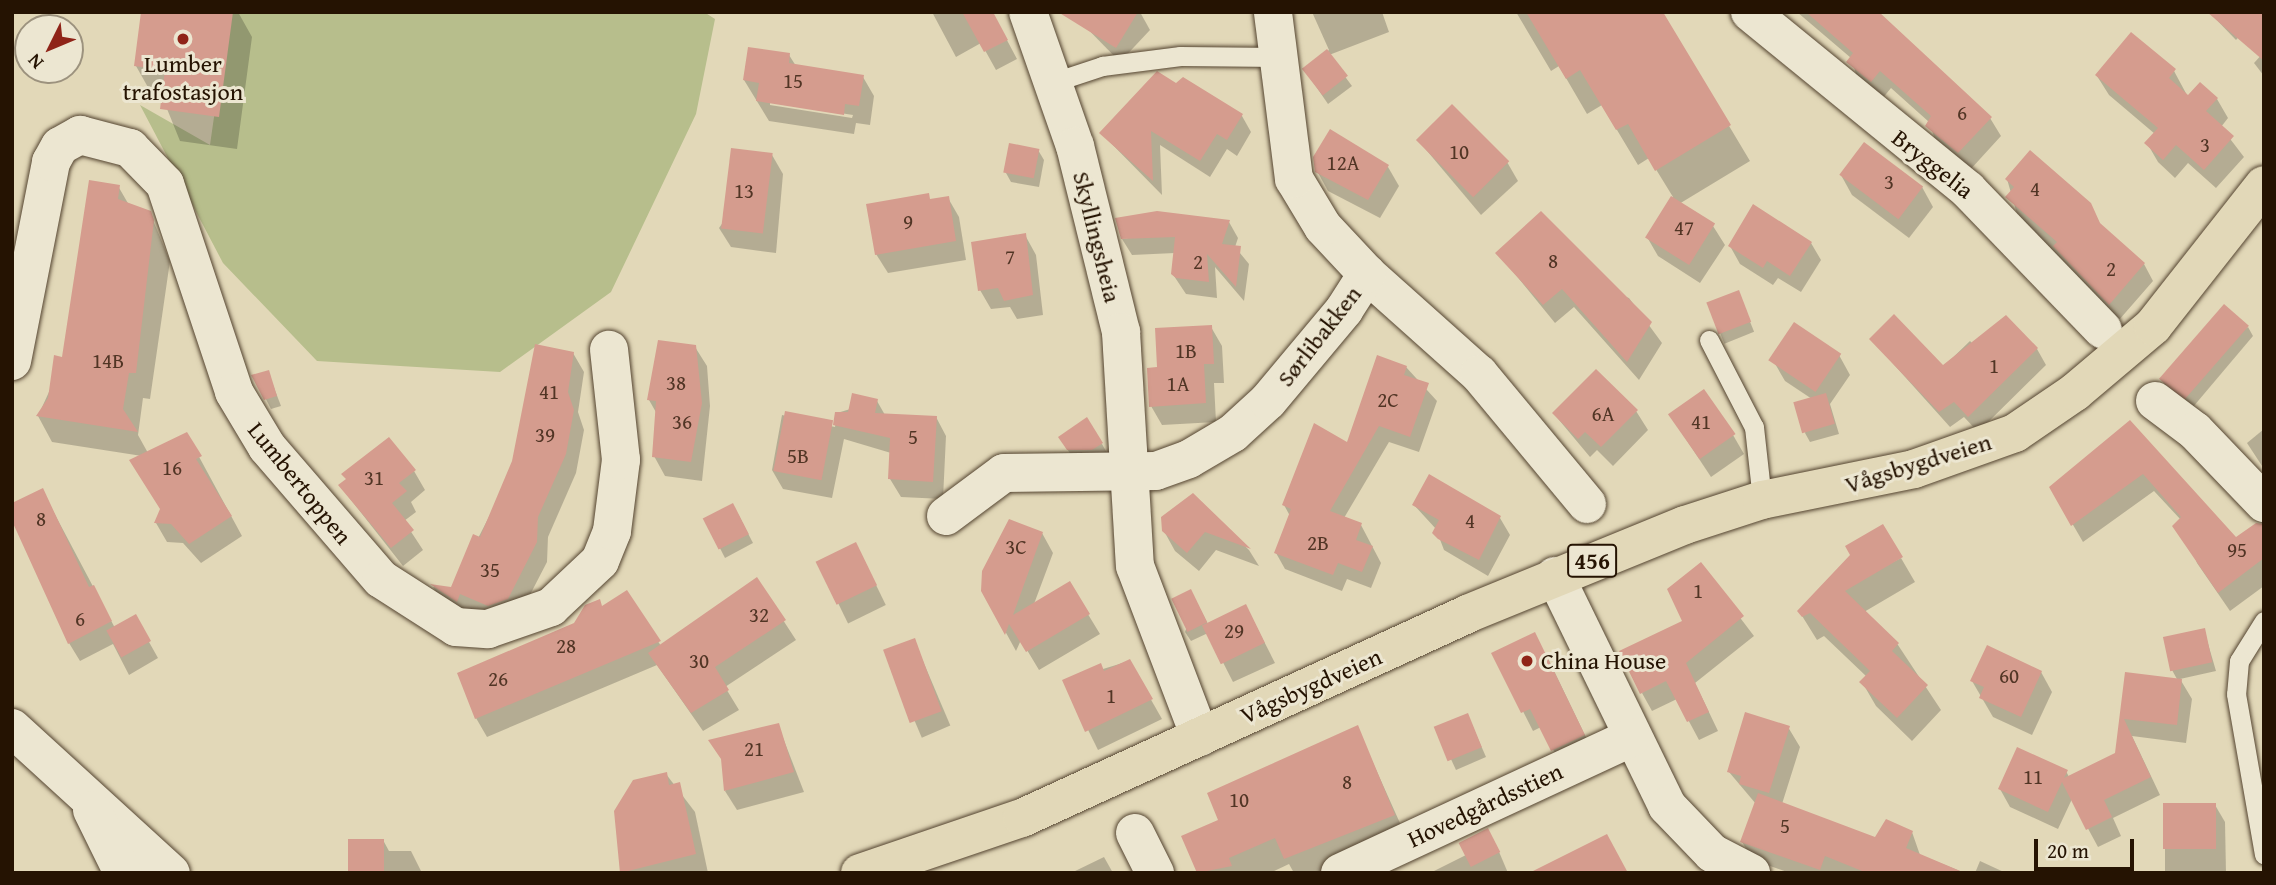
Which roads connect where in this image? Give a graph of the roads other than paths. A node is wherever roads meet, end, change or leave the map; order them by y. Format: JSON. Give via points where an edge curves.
{"nodes":[{"id":1,"x":1028,"y":12,"type":"edge"},
{"id":2,"x":1273,"y":12,"type":"edge"},
{"id":3,"x":1750,"y":12,"type":"edge"},
{"id":4,"x":1279,"y":57,"type":"junction"},
{"id":5,"x":1054,"y":82,"type":"junction"},
{"id":6,"x":2264,"y":185,"type":"edge"},
{"id":7,"x":1367,"y":274,"type":"junction"},
{"id":8,"x":2103,"y":330,"type":"dead end"},
{"id":9,"x":1709,"y":340,"type":"dead end"},
{"id":10,"x":609,"y":350,"type":"dead end"},
{"id":11,"x":12,"y":361,"type":"edge"},
{"id":12,"x":2155,"y":401,"type":"dead end"},
{"id":13,"x":1131,"y":470,"type":"junction"},
{"id":14,"x":1762,"y":500,"type":"junction"},
{"id":15,"x":2264,"y":503,"type":"edge"},
{"id":16,"x":1587,"y":505,"type":"dead end"},
{"id":17,"x":946,"y":516,"type":"dead end"},
{"id":18,"x":1555,"y":576,"type":"junction"},
{"id":19,"x":2264,"y":621,"type":"edge"},
{"id":20,"x":12,"y":728,"type":"edge"},
{"id":21,"x":1200,"y":737,"type":"junction"},
{"id":22,"x":1631,"y":738,"type":"junction"},
{"id":23,"x":81,"y":790,"type":"junction"},
{"id":24,"x":1135,"y":833,"type":"dead end"},
{"id":25,"x":2264,"y":855,"type":"edge"},
{"id":26,"x":123,"y":873,"type":"edge"},
{"id":27,"x":171,"y":873,"type":"edge"},
{"id":28,"x":860,"y":873,"type":"edge"},
{"id":29,"x":1155,"y":873,"type":"edge"},
{"id":30,"x":1339,"y":873,"type":"edge"},
{"id":31,"x":1752,"y":873,"type":"edge"}],
"edges":[{"from":1,"to":5,"type":"street","name":"Skyllingsheia"},
{"from":2,"to":4,"type":"street","name":"Sørlibakken"},
{"from":3,"to":8,"type":"street","name":"Bryggelia","via":[[1968,190]]},
{"from":4,"to":5,"type":"lane","via":[[1180,56],[1101,66]]},
{"from":4,"to":7,"type":"street","name":"Sørlibakken","via":[[1294,179],[1323,227]]},
{"from":5,"to":13,"type":"street","name":"Skyllingsheia","via":[[1121,332]]},
{"from":6,"to":14,"type":"main road","name":"Vågsbygdveien","number":"456","via":[[2153,326],[2075,392],[2015,433],[1914,469]]},
{"from":7,"to":13,"type":"street","name":"Sørlibakken","via":[[1326,334],[1233,433],[1178,463]]},
{"from":7,"to":16,"type":"street","via":[[1479,373]]},
{"from":9,"to":14,"type":"lane","via":[[1754,427]]},
{"from":10,"to":11,"type":"street","name":"Lumbertoppen","via":[[621,460],[612,531],[600,561],[551,607],[488,629],[456,627],[382,579],[267,447],[234,392],[165,184],[130,148],[80,135],[60,146],[51,162],[24,326]]},
{"from":12,"to":15,"type":"street","via":[[2195,431]]},
{"from":13,"to":17,"type":"street","via":[[1004,473]]},
{"from":13,"to":21,"type":"street","name":"Skyllingsheia","via":[[1135,566]]},
{"from":14,"to":18,"type":"main road","name":"Vågsbygdveien","number":"456"},
{"from":18,"to":21,"type":"main road","name":"Vågsbygdveien","number":"456"},
{"from":18,"to":22,"type":"street"},
{"from":19,"to":25,"type":"lane","via":[[2239,662],[2236,694]]},
{"from":20,"to":23,"type":"street"},
{"from":21,"to":28,"type":"main road","name":"Vågsbygdveien","number":"456","via":[[988,832]]},
{"from":22,"to":30,"type":"street","name":"Hovedgårdsstien"},
{"from":22,"to":31,"type":"street","via":[[1688,834]]},
{"from":23,"to":26,"type":"street"},
{"from":23,"to":27,"type":"street"},
{"from":24,"to":29,"type":"street"}]}
